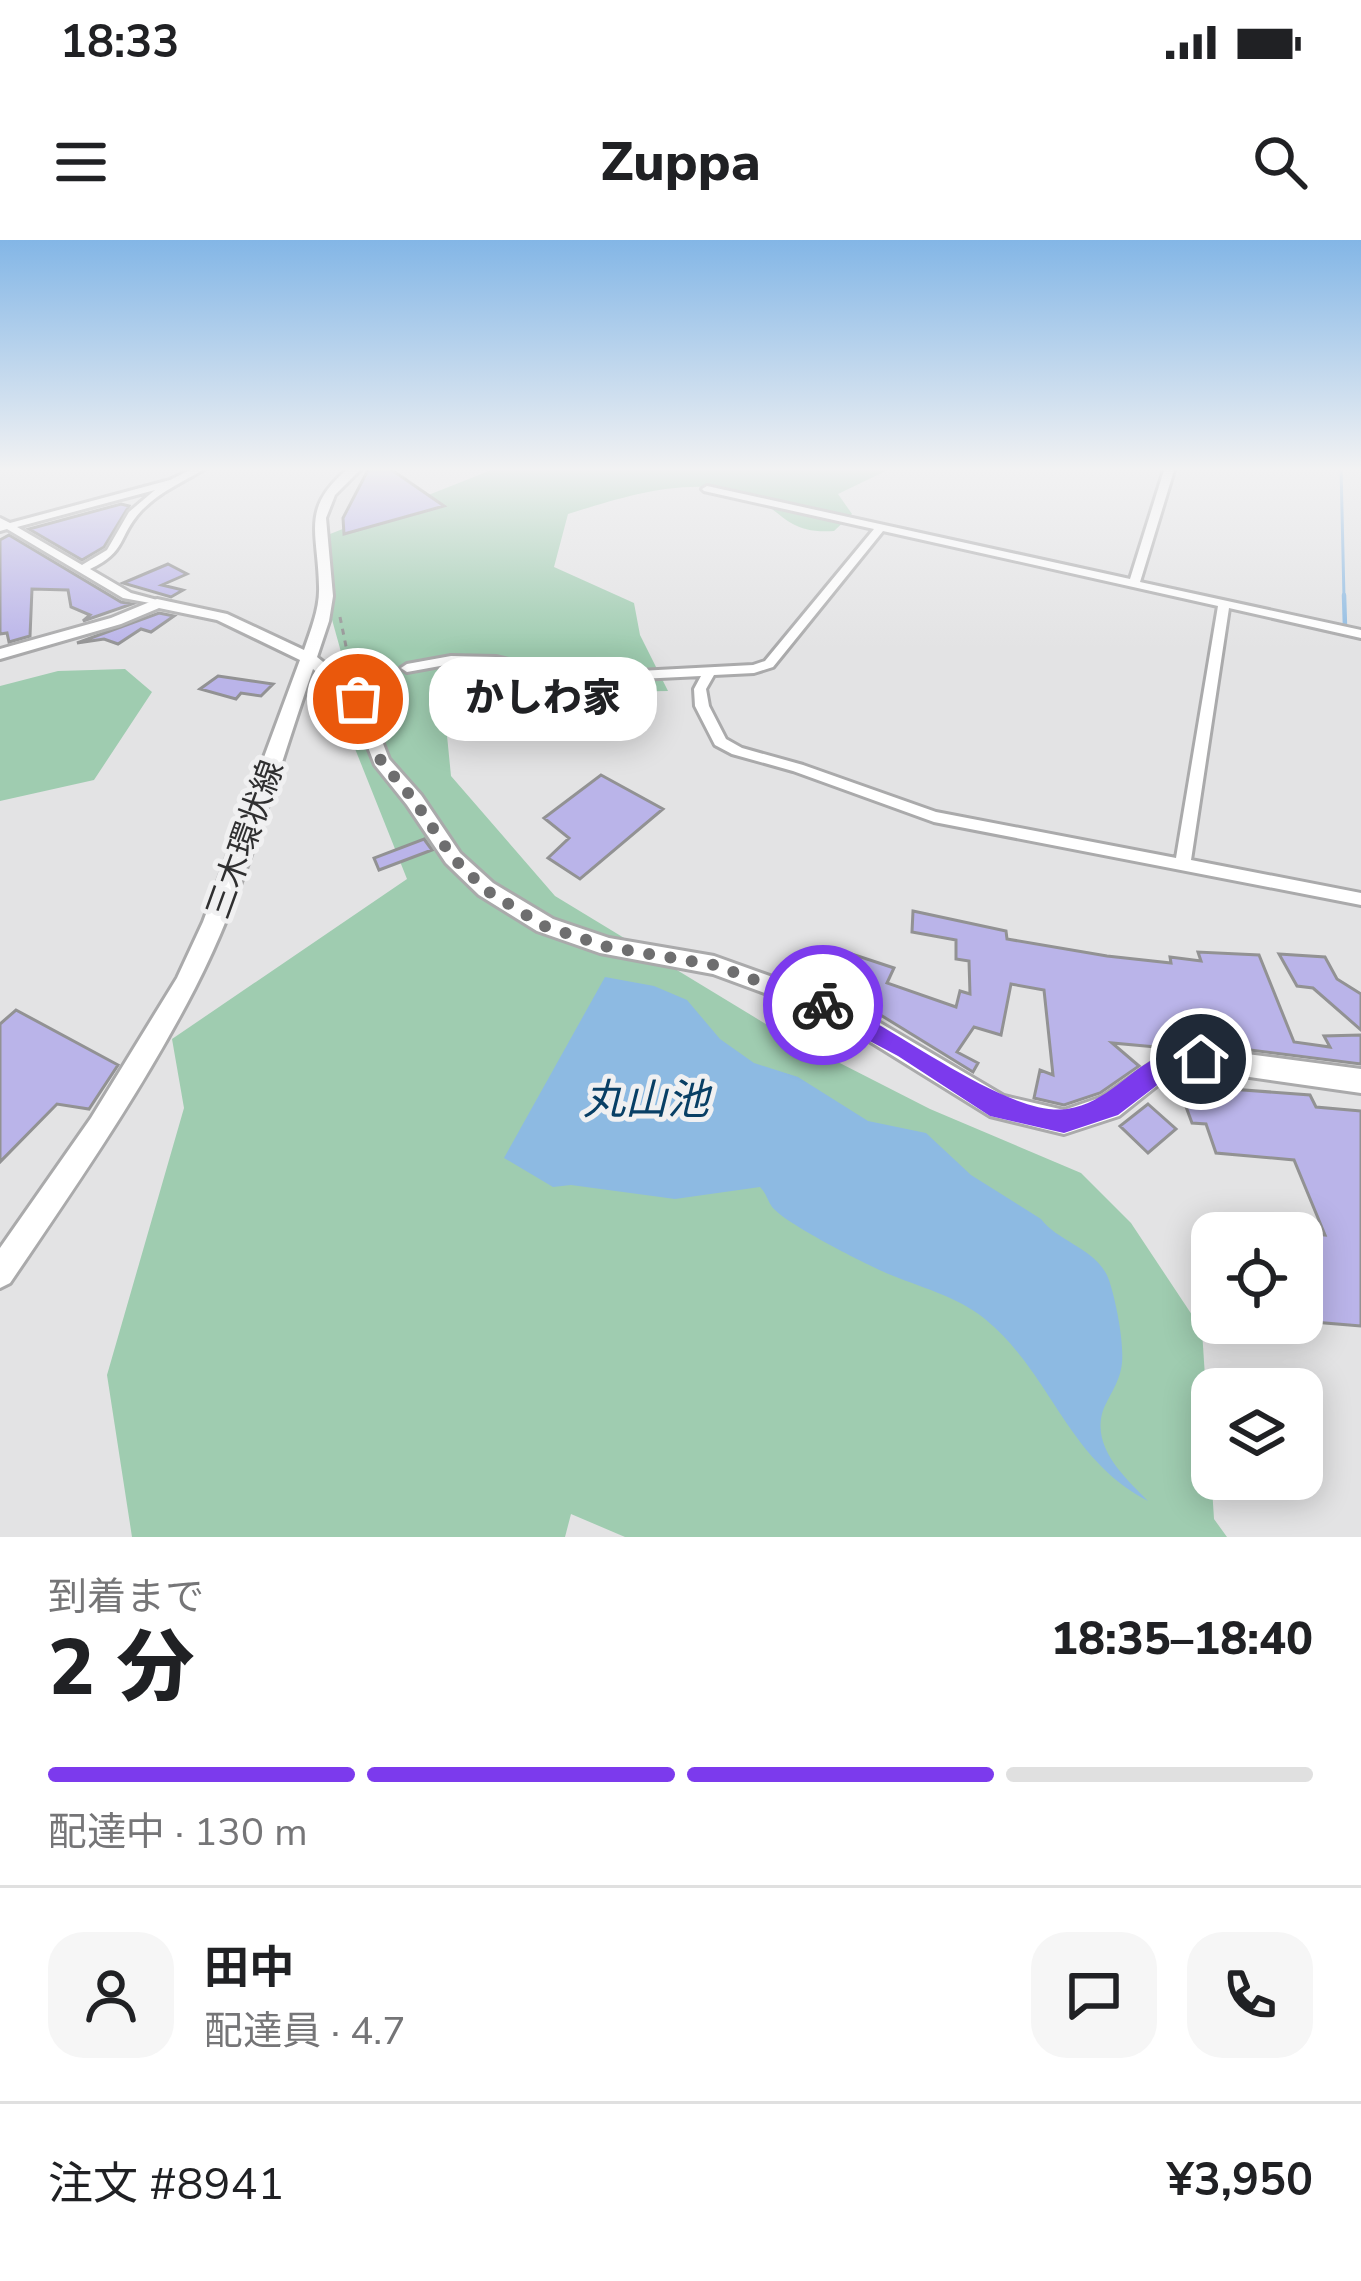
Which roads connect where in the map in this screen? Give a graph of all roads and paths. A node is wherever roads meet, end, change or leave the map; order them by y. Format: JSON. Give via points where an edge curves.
{"nodes":[{"id":1,"x":880,"y":527,"type":"edge"},
{"id":2,"x":7,"y":528,"type":"edge"},
{"id":3,"x":124,"y":528,"type":"edge"},
{"id":4,"x":316,"y":528,"type":"edge"},
{"id":5,"x":882,"y":528,"type":"edge"},
{"id":6,"x":1151,"y":528,"type":"edge"},
{"id":7,"x":82,"y":569,"type":"junction"},
{"id":8,"x":1134,"y":584,"type":"junction"},
{"id":9,"x":157,"y":603,"type":"junction"},
{"id":10,"x":1224,"y":604,"type":"junction"},
{"id":11,"x":324,"y":611,"type":"junction"},
{"id":12,"x":1361,"y":634,"type":"edge"},
{"id":13,"x":0,"y":654,"type":"edge"},
{"id":14,"x":308,"y":658,"type":"junction"},
{"id":15,"x":407,"y":668,"type":"joint"},
{"id":16,"x":709,"y":672,"type":"junction"},
{"id":17,"x":1183,"y":863,"type":"junction"},
{"id":18,"x":1339,"y":894,"type":"junction"},
{"id":19,"x":1361,"y":899,"type":"edge"},
{"id":20,"x":1361,"y":914,"type":"edge"},
{"id":21,"x":1361,"y":1081,"type":"edge"},
{"id":22,"x":0,"y":1273,"type":"edge"}],
"edges":[{"from":1,"to":16,"type":"street","via":[[769,664]]},
{"from":2,"to":7,"type":"street"},
{"from":3,"to":7,"type":"street","via":[[110,556]]},
{"from":4,"to":11,"type":"main road"},
{"from":5,"to":8,"type":"street"},
{"from":6,"to":8,"type":"street"},
{"from":7,"to":9,"type":"street","via":[[127,596]]},
{"from":8,"to":10,"type":"street"},
{"from":9,"to":13,"type":"main road"},
{"from":9,"to":14,"type":"main road","via":[[222,617]]},
{"from":10,"to":12,"type":"street"},
{"from":10,"to":17,"type":"street"},
{"from":11,"to":14,"type":"main road","name":"三木環状線"},
{"from":11,"to":15,"type":"path","via":[[340,614],[348,656]]},
{"from":14,"to":21,"type":"main road","via":[[358,699],[381,761],[453,858],[544,926],[608,947],[714,965],[841,1011],[999,1108],[1064,1122],[1110,1107],[1168,1063],[1201,1059]]},
{"from":14,"to":22,"type":"main road","name":"三木環状線","via":[[186,983]]},
{"from":15,"to":16,"type":"street","via":[[452,660],[547,673]]},
{"from":16,"to":17,"type":"street","via":[[702,706],[720,742],[737,751],[934,817]]},
{"from":17,"to":18,"type":"street"},
{"from":18,"to":19,"type":"street"},
{"from":18,"to":20,"type":"street"}]}
